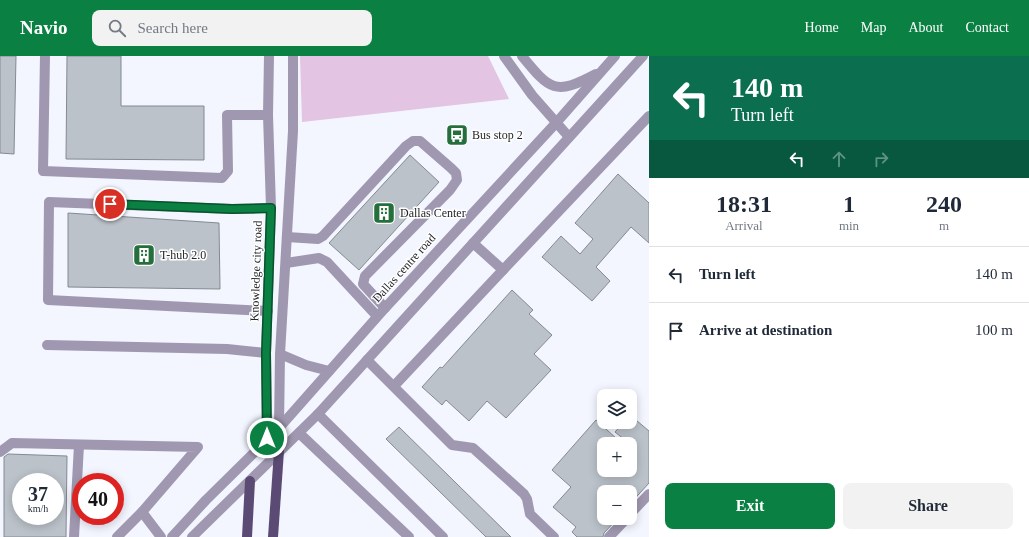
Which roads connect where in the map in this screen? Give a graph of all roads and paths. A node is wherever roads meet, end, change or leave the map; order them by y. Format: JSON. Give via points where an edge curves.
{"nodes":[{"id":1,"x":45,"y":56,"type":"edge"},
{"id":2,"x":269,"y":56,"type":"edge"},
{"id":3,"x":293,"y":56,"type":"edge"},
{"id":4,"x":504,"y":56,"type":"edge"},
{"id":5,"x":522,"y":56,"type":"edge"},
{"id":6,"x":615,"y":56,"type":"edge"},
{"id":7,"x":644,"y":56,"type":"edge"},
{"id":8,"x":601,"y":71,"type":"junction"},
{"id":9,"x":268,"y":115,"type":"junction"},
{"id":10,"x":649,"y":116,"type":"edge"},
{"id":11,"x":556,"y":123,"type":"junction"},
{"id":12,"x":569,"y":137,"type":"junction"},
{"id":13,"x":271,"y":208,"type":"junction"},
{"id":14,"x":287,"y":237,"type":"junction"},
{"id":15,"x":474,"y":243,"type":"junction"},
{"id":16,"x":286,"y":264,"type":"junction"},
{"id":17,"x":503,"y":270,"type":"junction"},
{"id":18,"x":385,"y":308,"type":"junction"},
{"id":19,"x":268,"y":311,"type":"junction"},
{"id":20,"x":377,"y":316,"type":"junction"},
{"id":21,"x":47,"y":345,"type":"dead end"},
{"id":22,"x":266,"y":353,"type":"junction"},
{"id":23,"x":280,"y":354,"type":"junction"},
{"id":24,"x":367,"y":360,"type":"junction"},
{"id":25,"x":329,"y":372,"type":"junction"},
{"id":26,"x":394,"y":386,"type":"junction"},
{"id":27,"x":318,"y":414,"type":"junction"},
{"id":28,"x":278,"y":428,"type":"junction"},
{"id":29,"x":299,"y":433,"type":"junction"},
{"id":30,"x":267,"y":438,"type":"junction"},
{"id":31,"x":80,"y":445,"type":"junction"},
{"id":32,"x":0,"y":452,"type":"edge"},
{"id":33,"x":279,"y":452,"type":"junction"},
{"id":34,"x":250,"y":480,"type":"junction"},
{"id":35,"x":649,"y":494,"type":"edge"},
{"id":36,"x":637,"y":507,"type":"edge"},
{"id":37,"x":142,"y":512,"type":"junction"},
{"id":38,"x":620,"y":525,"type":"edge"},
{"id":39,"x":74,"y":537,"type":"edge"},
{"id":40,"x":117,"y":537,"type":"edge"},
{"id":41,"x":161,"y":537,"type":"edge"},
{"id":42,"x":172,"y":537,"type":"edge"},
{"id":43,"x":192,"y":537,"type":"edge"},
{"id":44,"x":247,"y":537,"type":"edge"},
{"id":45,"x":273,"y":537,"type":"edge"},
{"id":46,"x":409,"y":537,"type":"edge"},
{"id":47,"x":443,"y":537,"type":"edge"},
{"id":48,"x":554,"y":537,"type":"edge"},
{"id":49,"x":609,"y":537,"type":"edge"}],
"edges":[{"from":1,"to":9,"type":"street","via":[[43,171],[222,178],[228,171],[227,115]]},
{"from":2,"to":9,"type":"street","name":"Knowledge city road"},
{"from":3,"to":14,"type":"street","via":[[293,131]]},
{"from":4,"to":11,"type":"street"},
{"from":5,"to":8,"type":"street","via":[[540,78],[555,87],[564,88]]},
{"from":6,"to":8,"type":"street","name":"Dallas centre road"},
{"from":7,"to":12,"type":"street"},
{"from":8,"to":11,"type":"street","name":"Dallas centre road"},
{"from":9,"to":13,"type":"street","name":"Knowledge city road"},
{"from":10,"to":17,"type":"street"},
{"from":11,"to":12,"type":"street"},
{"from":11,"to":18,"type":"street","name":"Dallas centre road"},
{"from":12,"to":15,"type":"street"},
{"from":13,"to":19,"type":"street","name":"Knowledge city road"},
{"from":13,"to":19,"type":"street","via":[[232,209],[49,202],[48,300]]},
{"from":14,"to":16,"type":"street"},
{"from":14,"to":18,"type":"street","via":[[318,239],[323,236],[406,146],[413,141],[420,141],[456,173],[456,180],[450,190],[365,276],[363,284]]},
{"from":15,"to":17,"type":"street"},
{"from":15,"to":24,"type":"street"},
{"from":16,"to":20,"type":"street","via":[[319,258],[327,262]]},
{"from":16,"to":23,"type":"street"},
{"from":17,"to":26,"type":"street"},
{"from":18,"to":20,"type":"street","name":"Dallas centre road"},
{"from":19,"to":22,"type":"street","name":"Knowledge city road"},
{"from":20,"to":25,"type":"street","name":"Dallas centre road"},
{"from":21,"to":22,"type":"street","via":[[227,349]]},
{"from":22,"to":30,"type":"street","name":"Knowledge city road"},
{"from":23,"to":25,"type":"street"},
{"from":23,"to":28,"type":"street"},
{"from":24,"to":26,"type":"street"},
{"from":24,"to":27,"type":"street"},
{"from":25,"to":28,"type":"street","name":"Dallas centre road"},
{"from":26,"to":48,"type":"street","via":[[452,445],[473,448],[524,494],[530,514]]},
{"from":27,"to":29,"type":"street"},
{"from":27,"to":47,"type":"street"},
{"from":28,"to":30,"type":"street","name":"Dallas centre road"},
{"from":29,"to":33,"type":"street"},
{"from":29,"to":46,"type":"street"},
{"from":30,"to":42,"type":"street","name":"Dallas centre road"},
{"from":31,"to":32,"type":"street","via":[[12,443]]},
{"from":31,"to":37,"type":"street","via":[[198,447]]},
{"from":31,"to":39,"type":"street"},
{"from":33,"to":34,"type":"street"},
{"from":33,"to":45,"type":"main road"},
{"from":34,"to":43,"type":"street"},
{"from":34,"to":44,"type":"main road"},
{"from":35,"to":36,"type":"street"},
{"from":37,"to":40,"type":"street"},
{"from":37,"to":41,"type":"street"},
{"from":38,"to":49,"type":"street"}]}
